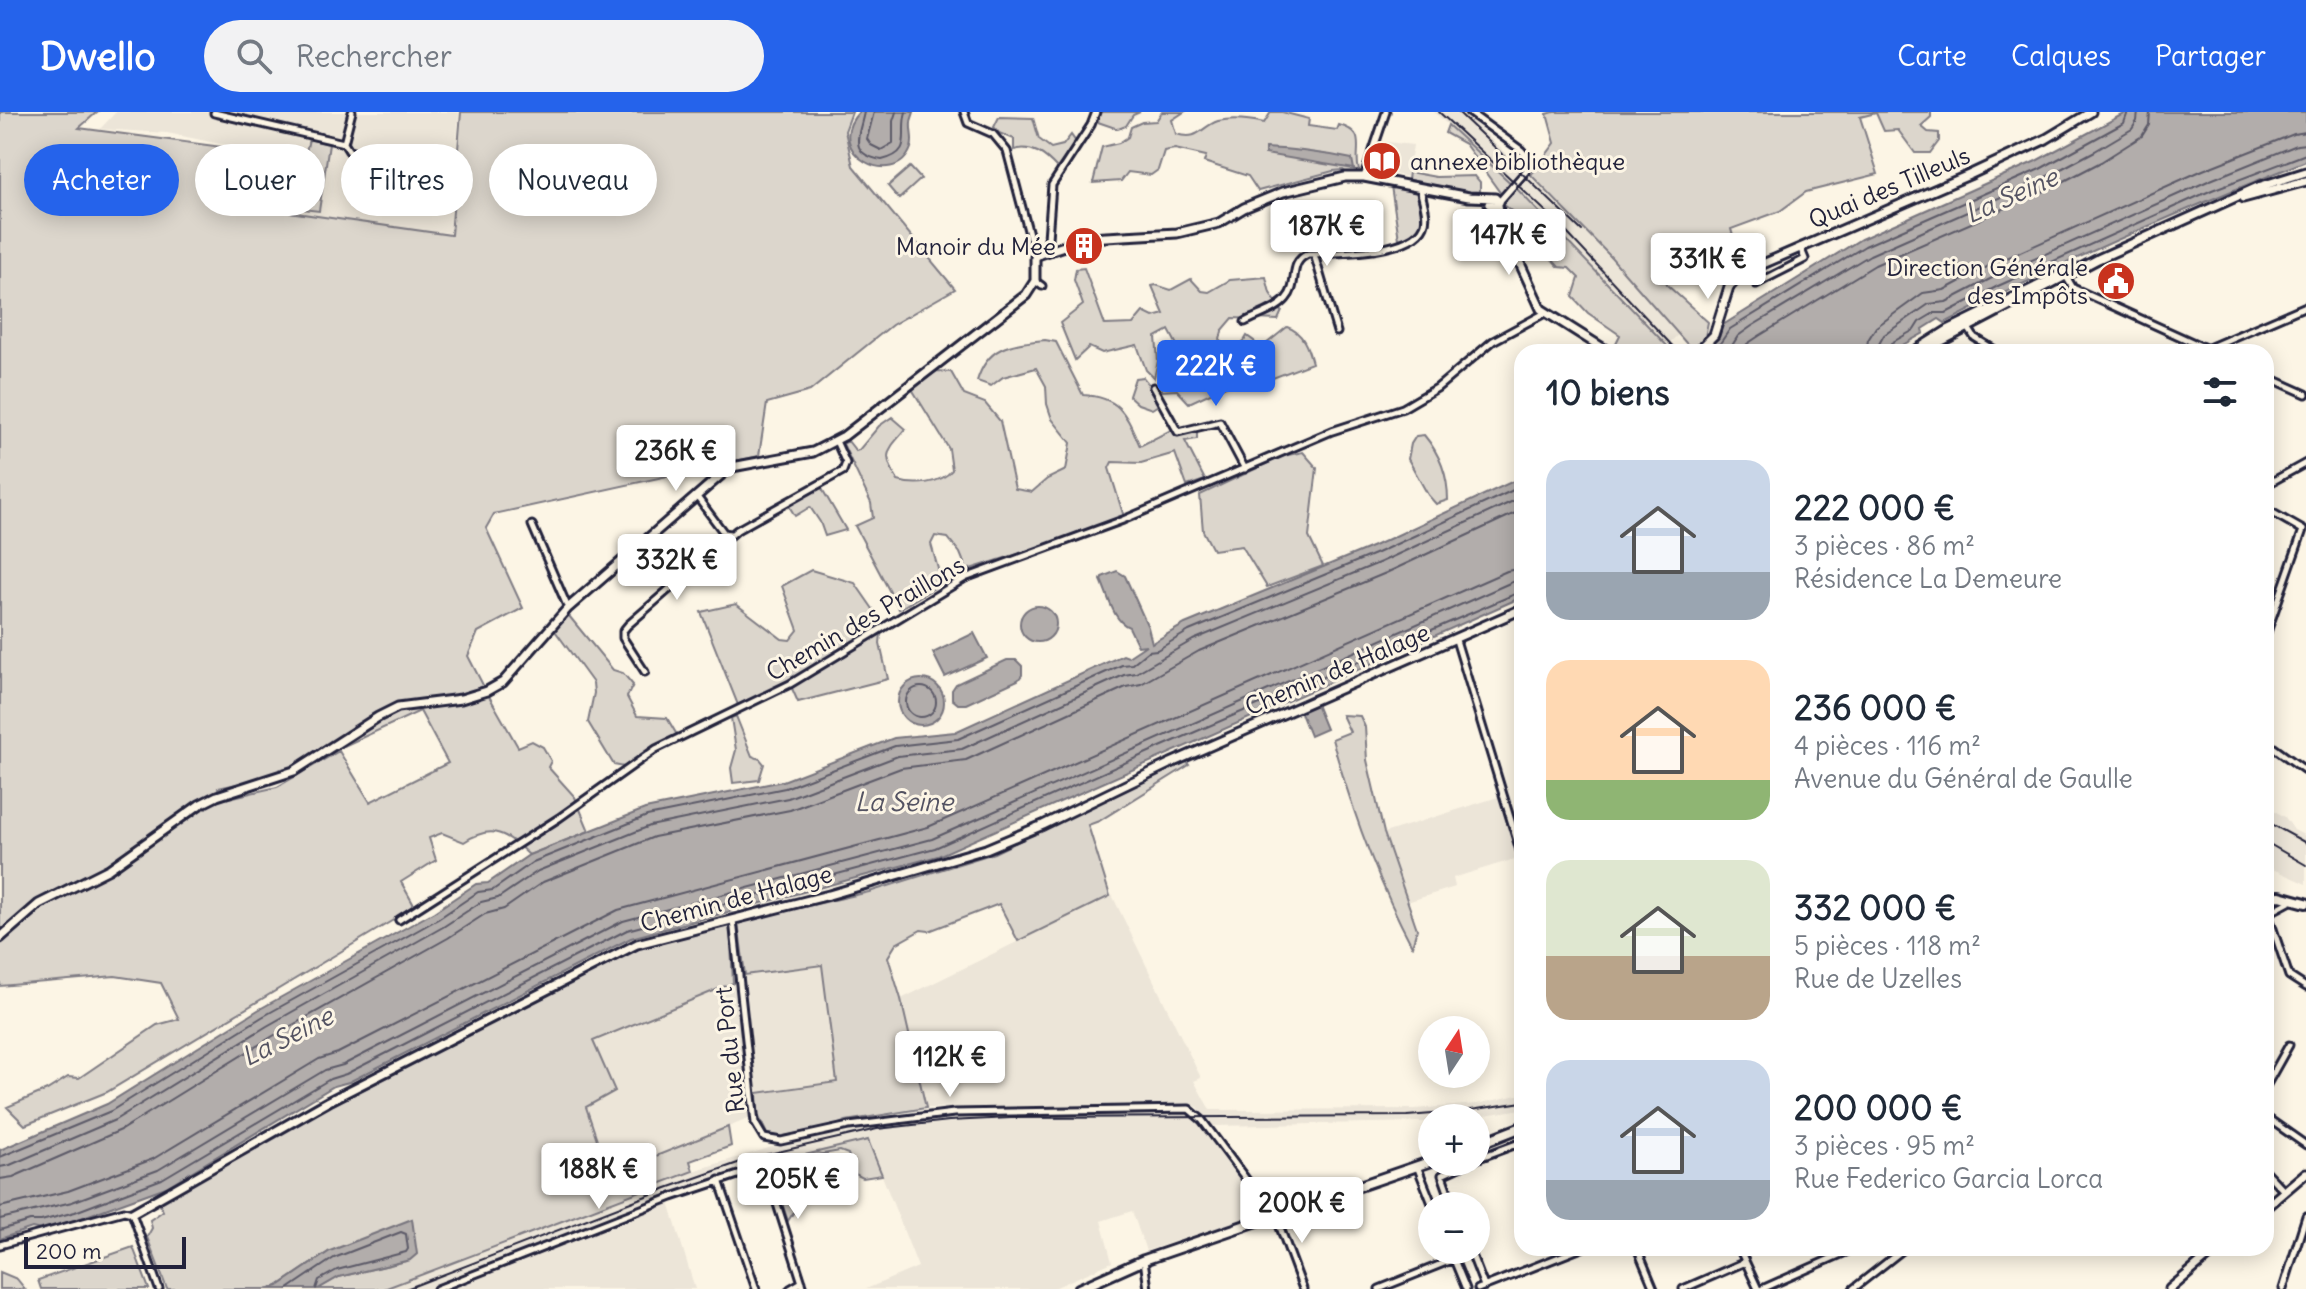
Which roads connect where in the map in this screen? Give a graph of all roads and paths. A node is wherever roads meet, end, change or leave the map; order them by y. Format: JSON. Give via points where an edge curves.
{"nodes":[{"id":1,"x":352,"y":112,"type":"edge"},
{"id":2,"x":964,"y":112,"type":"edge"},
{"id":3,"x":1096,"y":112,"type":"edge"},
{"id":4,"x":1386,"y":112,"type":"edge"},
{"id":5,"x":1469,"y":112,"type":"edge"},
{"id":6,"x":2090,"y":112,"type":"edge"},
{"id":7,"x":214,"y":113,"type":"edge"},
{"id":8,"x":344,"y":143,"type":"joint"},
{"id":9,"x":2306,"y":172,"type":"edge"},
{"id":10,"x":1364,"y":177,"type":"junction"},
{"id":11,"x":2306,"y":181,"type":"edge"},
{"id":12,"x":1420,"y":188,"type":"junction"},
{"id":13,"x":1494,"y":202,"type":"junction"},
{"id":14,"x":2229,"y":202,"type":"junction"},
{"id":15,"x":1363,"y":227,"type":"dead end"},
{"id":16,"x":1800,"y":247,"type":"junction"},
{"id":17,"x":1373,"y":250,"type":"junction"},
{"id":18,"x":1047,"y":252,"type":"junction"},
{"id":19,"x":1314,"y":254,"type":"junction"},
{"id":20,"x":1035,"y":257,"type":"junction"},
{"id":21,"x":1749,"y":269,"type":"junction"},
{"id":22,"x":2065,"y":274,"type":"junction"},
{"id":23,"x":2306,"y":306,"type":"edge"},
{"id":24,"x":1545,"y":313,"type":"junction"},
{"id":25,"x":1245,"y":322,"type":"dead end"},
{"id":26,"x":1966,"y":324,"type":"junction"},
{"id":27,"x":1337,"y":332,"type":"dead end"},
{"id":28,"x":1599,"y":344,"type":"edge"},
{"id":29,"x":1705,"y":344,"type":"edge"},
{"id":30,"x":1928,"y":344,"type":"edge"},
{"id":31,"x":1934,"y":344,"type":"edge"},
{"id":32,"x":1985,"y":344,"type":"edge"},
{"id":33,"x":2196,"y":344,"type":"edge"},
{"id":34,"x":2219,"y":344,"type":"edge"},
{"id":35,"x":2274,"y":380,"type":"edge"},
{"id":36,"x":1153,"y":387,"type":"dead end"},
{"id":37,"x":2306,"y":394,"type":"edge"},
{"id":38,"x":836,"y":441,"type":"junction"},
{"id":39,"x":2306,"y":463,"type":"edge"},
{"id":40,"x":1245,"y":469,"type":"junction"},
{"id":41,"x":2274,"y":481,"type":"edge"},
{"id":42,"x":697,"y":497,"type":"junction"},
{"id":43,"x":2274,"y":514,"type":"edge"},
{"id":44,"x":532,"y":525,"type":"dead end"},
{"id":45,"x":2305,"y":531,"type":"edge"},
{"id":46,"x":731,"y":534,"type":"junction"},
{"id":47,"x":568,"y":608,"type":"junction"},
{"id":48,"x":1514,"y":613,"type":"edge"},
{"id":49,"x":2274,"y":613,"type":"edge"},
{"id":50,"x":1456,"y":640,"type":"junction"},
{"id":51,"x":645,"y":672,"type":"dead end"},
{"id":52,"x":2274,"y":748,"type":"edge"},
{"id":53,"x":2306,"y":771,"type":"edge"},
{"id":54,"x":1514,"y":831,"type":"edge"},
{"id":55,"x":2274,"y":899,"type":"edge"},
{"id":56,"x":2281,"y":901,"type":"junction"},
{"id":57,"x":2306,"y":903,"type":"edge"},
{"id":58,"x":2274,"y":908,"type":"edge"},
{"id":59,"x":732,"y":919,"type":"junction"},
{"id":60,"x":399,"y":920,"type":"dead end"},
{"id":61,"x":2274,"y":934,"type":"edge"},
{"id":62,"x":0,"y":938,"type":"edge"},
{"id":63,"x":2306,"y":987,"type":"edge"},
{"id":64,"x":2289,"y":1045,"type":"dead end"},
{"id":65,"x":2274,"y":1072,"type":"edge"},
{"id":66,"x":2274,"y":1123,"type":"edge"},
{"id":67,"x":1514,"y":1130,"type":"edge"},
{"id":68,"x":1490,"y":1140,"type":"edge"},
{"id":69,"x":1514,"y":1145,"type":"edge"},
{"id":70,"x":2306,"y":1145,"type":"edge"},
{"id":71,"x":1490,"y":1154,"type":"edge"},
{"id":72,"x":1417,"y":1166,"type":"joint"},
{"id":73,"x":2306,"y":1173,"type":"edge"},
{"id":74,"x":719,"y":1180,"type":"junction"},
{"id":75,"x":2274,"y":1180,"type":"edge"},
{"id":76,"x":2284,"y":1191,"type":"junction"},
{"id":77,"x":1427,"y":1192,"type":"edge"},
{"id":78,"x":2274,"y":1200,"type":"edge"},
{"id":79,"x":132,"y":1213,"type":"junction"},
{"id":80,"x":1274,"y":1216,"type":"junction"},
{"id":81,"x":2306,"y":1216,"type":"edge"},
{"id":82,"x":0,"y":1245,"type":"edge"},
{"id":83,"x":1562,"y":1256,"type":"edge"},
{"id":84,"x":1640,"y":1256,"type":"edge"},
{"id":85,"x":1742,"y":1256,"type":"edge"},
{"id":86,"x":1836,"y":1256,"type":"edge"},
{"id":87,"x":1890,"y":1256,"type":"edge"},
{"id":88,"x":2209,"y":1256,"type":"edge"},
{"id":89,"x":1144,"y":1260,"type":"junction"},
{"id":90,"x":1745,"y":1262,"type":"junction"},
{"id":91,"x":1442,"y":1264,"type":"edge"},
{"id":92,"x":1456,"y":1264,"type":"edge"},
{"id":93,"x":1474,"y":1264,"type":"edge"},
{"id":94,"x":803,"y":1286,"type":"edge"},
{"id":95,"x":1481,"y":1288,"type":"edge"},
{"id":96,"x":159,"y":1289,"type":"edge"},
{"id":97,"x":437,"y":1289,"type":"edge"},
{"id":98,"x":756,"y":1289,"type":"edge"},
{"id":99,"x":790,"y":1289,"type":"edge"},
{"id":100,"x":1079,"y":1289,"type":"edge"},
{"id":101,"x":1148,"y":1289,"type":"edge"},
{"id":102,"x":1303,"y":1289,"type":"edge"},
{"id":103,"x":1379,"y":1289,"type":"edge"},
{"id":104,"x":1466,"y":1289,"type":"edge"},
{"id":105,"x":1654,"y":1289,"type":"edge"},
{"id":106,"x":1683,"y":1289,"type":"edge"},
{"id":107,"x":1760,"y":1289,"type":"edge"},
{"id":108,"x":1853,"y":1289,"type":"edge"},
{"id":109,"x":2170,"y":1289,"type":"edge"},
{"id":110,"x":2283,"y":1289,"type":"edge"}],
"edges":[{"from":1,"to":8,"type":"street"},
{"from":2,"to":20,"type":"street","via":[[968,123],[993,134],[1007,151]]},
{"from":3,"to":18,"type":"street","via":[[1052,185]]},
{"from":4,"to":10,"type":"street"},
{"from":5,"to":13,"type":"street","via":[[1528,156],[1528,168]]},
{"from":6,"to":16,"type":"street","name":"Quai des Tilleuls","via":[[2036,144]]},
{"from":7,"to":8,"type":"street"},
{"from":9,"to":14,"type":"street"},
{"from":10,"to":12,"type":"street"},
{"from":10,"to":18,"type":"street","via":[[1283,192],[1219,223],[1177,233],[1088,238]]},
{"from":11,"to":14,"type":"street"},
{"from":12,"to":13,"type":"street"},
{"from":12,"to":17,"type":"street","via":[[1426,219],[1418,235]]},
{"from":13,"to":24,"type":"street"},
{"from":14,"to":22,"type":"street"},
{"from":15,"to":17,"type":"street"},
{"from":16,"to":21,"type":"street","name":"Quai des Tilleuls"},
{"from":16,"to":21,"type":"street","via":[[1805,259],[1756,284]]},
{"from":17,"to":19,"type":"street"},
{"from":18,"to":20,"type":"street"},
{"from":19,"to":25,"type":"street","via":[[1296,263],[1288,297]]},
{"from":19,"to":27,"type":"street"},
{"from":20,"to":38,"type":"street","via":[[1039,283]]},
{"from":21,"to":29,"type":"street","name":"Quai des Tilleuls","via":[[1729,287],[1714,335]]},
{"from":22,"to":26,"type":"street"},
{"from":22,"to":33,"type":"street","via":[[2073,288]]},
{"from":23,"to":34,"type":"street"},
{"from":24,"to":28,"type":"street"},
{"from":24,"to":40,"type":"street","name":"Chemin des Praillons","via":[[1493,341],[1437,388],[1403,408],[1332,431]]},
{"from":26,"to":30,"type":"street"},
{"from":26,"to":31,"type":"street"},
{"from":26,"to":32,"type":"street"},
{"from":35,"to":37,"type":"street"},
{"from":36,"to":40,"type":"street","via":[[1178,432],[1220,422]]},
{"from":38,"to":42,"type":"street","via":[[813,452],[732,467]]},
{"from":38,"to":46,"type":"street","via":[[846,463],[843,471]]},
{"from":39,"to":41,"type":"street"},
{"from":40,"to":60,"type":"street","name":"Chemin des Praillons","via":[[965,578],[790,684],[656,749]]},
{"from":42,"to":46,"type":"street","via":[[724,533]]},
{"from":42,"to":47,"type":"street"},
{"from":43,"to":45,"type":"street"},
{"from":44,"to":47,"type":"street"},
{"from":45,"to":49,"type":"street"},
{"from":46,"to":51,"type":"street","via":[[623,631]]},
{"from":47,"to":62,"type":"street","via":[[503,682],[461,699],[398,707],[294,771],[199,805],[109,869],[39,904]]},
{"from":48,"to":50,"type":"street","name":"Chemin de Halage"},
{"from":50,"to":54,"type":"street"},
{"from":50,"to":59,"type":"street","name":"Chemin de Halage","via":[[986,849]]},
{"from":52,"to":53,"type":"street"},
{"from":55,"to":56,"type":"main road"},
{"from":56,"to":57,"type":"main road"},
{"from":56,"to":58,"type":"street"},
{"from":59,"to":79,"type":"street","name":"Chemin de Halage","via":[[637,944],[329,1101]]},
{"from":59,"to":80,"type":"street","name":"Rue du Port","via":[[755,1123],[764,1138],[781,1141],[954,1113],[1189,1109]]},
{"from":61,"to":63,"type":"street","via":[[2289,976]]},
{"from":64,"to":65,"type":"street"},
{"from":66,"to":70,"type":"street"},
{"from":67,"to":68,"type":"main road"},
{"from":69,"to":71,"type":"street"},
{"from":72,"to":77,"type":"street"},
{"from":72,"to":80,"type":"main road"},
{"from":73,"to":76,"type":"street"},
{"from":74,"to":94,"type":"street","via":[[748,1171],[762,1172],[770,1182]]},
{"from":74,"to":97,"type":"street"},
{"from":74,"to":98,"type":"street"},
{"from":75,"to":76,"type":"street"},
{"from":76,"to":78,"type":"street"},
{"from":79,"to":82,"type":"street","name":"Chemin de Halage"},
{"from":79,"to":96,"type":"street"},
{"from":80,"to":89,"type":"main road"},
{"from":80,"to":102,"type":"street"},
{"from":81,"to":110,"type":"street"},
{"from":83,"to":95,"type":"street"},
{"from":84,"to":105,"type":"street"},
{"from":85,"to":90,"type":"street"},
{"from":86,"to":107,"type":"street"},
{"from":87,"to":108,"type":"street"},
{"from":88,"to":109,"type":"street"},
{"from":89,"to":100,"type":"main road"},
{"from":89,"to":101,"type":"street"},
{"from":90,"to":106,"type":"street"},
{"from":90,"to":107,"type":"street"},
{"from":91,"to":103,"type":"street"},
{"from":92,"to":104,"type":"street"},
{"from":93,"to":95,"type":"street"},
{"from":94,"to":99,"type":"street"}]}
